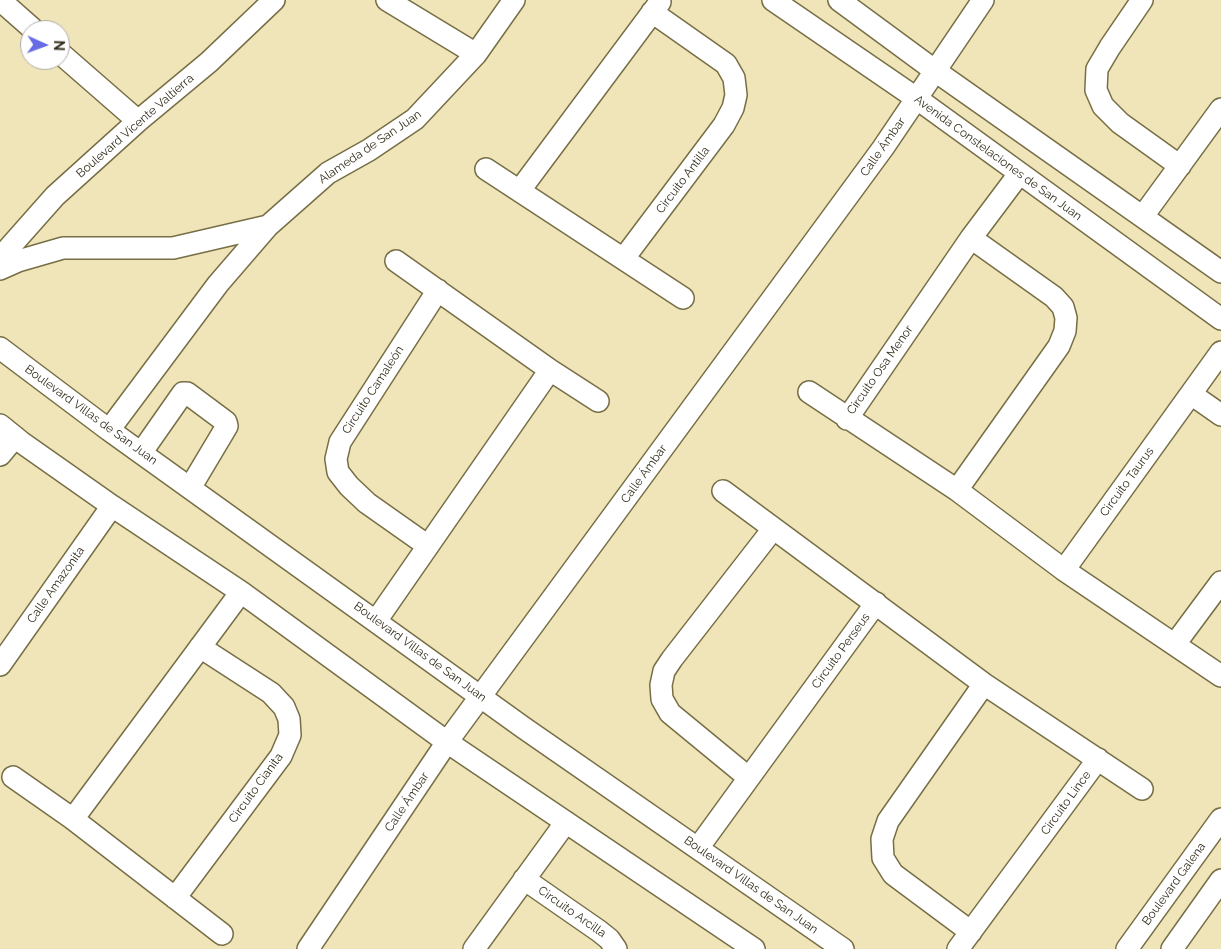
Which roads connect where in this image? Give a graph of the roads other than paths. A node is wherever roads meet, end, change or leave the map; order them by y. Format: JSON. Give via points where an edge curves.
{"nodes":[{"id":1,"x":0,"y":0,"type":"edge"},
{"id":2,"x":387,"y":0,"type":"edge"},
{"id":3,"x":514,"y":0,"type":"edge"},
{"id":4,"x":773,"y":0,"type":"edge"},
{"id":5,"x":839,"y":0,"type":"edge"},
{"id":6,"x":983,"y":0,"type":"edge"},
{"id":7,"x":1142,"y":0,"type":"edge"},
{"id":8,"x":263,"y":3,"type":"edge"},
{"id":9,"x":657,"y":6,"type":"edge"},
{"id":10,"x":23,"y":20,"type":"edge"},
{"id":11,"x":476,"y":54,"type":"junction"},
{"id":12,"x":70,"y":62,"type":"edge"},
{"id":13,"x":934,"y":70,"type":"junction"},
{"id":14,"x":916,"y":98,"type":"junction"},
{"id":15,"x":1221,"y":109,"type":"edge"},
{"id":16,"x":138,"y":121,"type":"junction"},
{"id":17,"x":1180,"y":166,"type":"junction"},
{"id":18,"x":486,"y":169,"type":"dead end"},
{"id":19,"x":1019,"y":174,"type":"junction"},
{"id":20,"x":520,"y":190,"type":"junction"},
{"id":21,"x":1143,"y":216,"type":"junction"},
{"id":22,"x":268,"y":226,"type":"junction"},
{"id":23,"x":971,"y":238,"type":"junction"},
{"id":24,"x":0,"y":258,"type":"edge"},
{"id":25,"x":624,"y":258,"type":"junction"},
{"id":26,"x":396,"y":261,"type":"dead end"},
{"id":27,"x":0,"y":269,"type":"edge"},
{"id":28,"x":1221,"y":272,"type":"edge"},
{"id":29,"x":438,"y":290,"type":"junction"},
{"id":30,"x":683,"y":298,"type":"dead end"},
{"id":31,"x":1221,"y":319,"type":"edge"},
{"id":32,"x":0,"y":349,"type":"edge"},
{"id":33,"x":1221,"y":352,"type":"edge"},
{"id":34,"x":550,"y":370,"type":"junction"},
{"id":35,"x":808,"y":392,"type":"dead end"},
{"id":36,"x":1191,"y":394,"type":"junction"},
{"id":37,"x":598,"y":400,"type":"dead end"},
{"id":38,"x":1221,"y":415,"type":"edge"},
{"id":39,"x":847,"y":419,"type":"junction"},
{"id":40,"x":108,"y":430,"type":"junction"},
{"id":41,"x":8,"y":431,"type":"edge"},
{"id":42,"x":141,"y":453,"type":"junction"},
{"id":43,"x":0,"y":455,"type":"edge"},
{"id":44,"x":190,"y":488,"type":"junction"},
{"id":45,"x":957,"y":490,"type":"junction"},
{"id":46,"x":723,"y":491,"type":"dead end"},
{"id":47,"x":112,"y":506,"type":"junction"},
{"id":48,"x":773,"y":528,"type":"junction"},
{"id":49,"x":428,"y":546,"type":"junction"},
{"id":50,"x":1064,"y":570,"type":"junction"},
{"id":51,"x":1221,"y":582,"type":"edge"},
{"id":52,"x":241,"y":592,"type":"junction"},
{"id":53,"x":876,"y":603,"type":"junction"},
{"id":54,"x":376,"y":621,"type":"junction"},
{"id":55,"x":1175,"y":644,"type":"junction"},
{"id":56,"x":200,"y":647,"type":"junction"},
{"id":57,"x":0,"y":665,"type":"edge"},
{"id":58,"x":1221,"y":676,"type":"edge"},
{"id":59,"x":984,"y":684,"type":"junction"},
{"id":60,"x":481,"y":696,"type":"junction"},
{"id":61,"x":447,"y":742,"type":"junction"},
{"id":62,"x":1098,"y":759,"type":"junction"},
{"id":63,"x":13,"y":777,"type":"dead end"},
{"id":64,"x":749,"y":778,"type":"junction"},
{"id":65,"x":1142,"y":789,"type":"dead end"},
{"id":66,"x":73,"y":819,"type":"junction"},
{"id":67,"x":1221,"y":819,"type":"edge"},
{"id":68,"x":566,"y":822,"type":"junction"},
{"id":69,"x":698,"y":848,"type":"junction"},
{"id":70,"x":524,"y":878,"type":"junction"},
{"id":71,"x":1221,"y":880,"type":"edge"},
{"id":72,"x":175,"y":898,"type":"junction"},
{"id":73,"x":971,"y":932,"type":"junction"},
{"id":74,"x":222,"y":934,"type":"dead end"},
{"id":75,"x":308,"y":949,"type":"edge"},
{"id":76,"x":474,"y":949,"type":"edge"},
{"id":77,"x":616,"y":949,"type":"edge"},
{"id":78,"x":754,"y":949,"type":"edge"},
{"id":79,"x":843,"y":949,"type":"edge"},
{"id":80,"x":958,"y":949,"type":"edge"},
{"id":81,"x":1127,"y":949,"type":"edge"},
{"id":82,"x":1172,"y":949,"type":"edge"}],
"edges":[{"from":1,"to":10,"type":"street"},
{"from":2,"to":11,"type":"street"},
{"from":3,"to":11,"type":"street","name":"Alameda de San Juan"},
{"from":4,"to":14,"type":"street","name":"Avenida Constelaciones de San Juan"},
{"from":5,"to":13,"type":"street"},
{"from":6,"to":13,"type":"street","name":"Calle Ámbar"},
{"from":7,"to":17,"type":"street","via":[[1097,69],[1096,90],[1103,106],[1120,123]]},
{"from":8,"to":16,"type":"street","name":"Boulevard Vicente Valtierra","via":[[209,62]]},
{"from":9,"to":20,"type":"street","name":"Circuito Antilla"},
{"from":9,"to":25,"type":"street","name":"Circuito Antilla","via":[[726,64],[734,78],[736,94],[724,125]]},
{"from":11,"to":22,"type":"street","name":"Alameda de San Juan","via":[[415,120],[328,173]]},
{"from":12,"to":16,"type":"street"},
{"from":13,"to":14,"type":"street","name":"Calle Ámbar"},
{"from":13,"to":21,"type":"street"},
{"from":14,"to":19,"type":"street","name":"Avenida Constelaciones de San Juan"},
{"from":14,"to":60,"type":"street","name":"Calle Ámbar","via":[[883,148]]},
{"from":15,"to":17,"type":"street"},
{"from":16,"to":24,"type":"street","name":"Boulevard Vicente Valtierra","via":[[55,196]]},
{"from":17,"to":21,"type":"street"},
{"from":18,"to":20,"type":"street"},
{"from":19,"to":23,"type":"street","name":"Circuito Osa Menor"},
{"from":19,"to":31,"type":"street","name":"Avenida Constelaciones de San Juan"},
{"from":20,"to":25,"type":"street"},
{"from":21,"to":28,"type":"street"},
{"from":22,"to":27,"type":"street","via":[[173,248],[64,248]]},
{"from":22,"to":40,"type":"street","name":"Alameda de San Juan","via":[[218,284]]},
{"from":23,"to":39,"type":"street","name":"Circuito Osa Menor"},
{"from":23,"to":45,"type":"street","via":[[1054,297],[1063,307],[1066,318],[1059,346]]},
{"from":25,"to":30,"type":"street"},
{"from":26,"to":29,"type":"street"},
{"from":29,"to":34,"type":"street"},
{"from":29,"to":49,"type":"street","name":"Circuito Camaleón","via":[[340,442],[336,459],[338,472],[349,486],[367,503]]},
{"from":32,"to":40,"type":"street","name":"Boulevard Villas de San Juan"},
{"from":33,"to":36,"type":"street","name":"Circuito Taurus"},
{"from":34,"to":37,"type":"street"},
{"from":34,"to":49,"type":"street"},
{"from":35,"to":39,"type":"street"},
{"from":36,"to":38,"type":"street"},
{"from":36,"to":50,"type":"street","name":"Circuito Taurus"},
{"from":39,"to":45,"type":"street","name":"Circuito Osa Menor"},
{"from":40,"to":42,"type":"street","name":"Boulevard Villas de San Juan"},
{"from":41,"to":43,"type":"street"},
{"from":41,"to":47,"type":"street"},
{"from":42,"to":44,"type":"street","name":"Boulevard Villas de San Juan"},
{"from":42,"to":44,"type":"street","via":[[183,394],[188,393],[227,426]]},
{"from":44,"to":54,"type":"street","name":"Boulevard Villas de San Juan"},
{"from":45,"to":50,"type":"street","name":"Circuito Osa Menor"},
{"from":46,"to":48,"type":"street","name":"Circuito Perseus"},
{"from":47,"to":52,"type":"street"},
{"from":47,"to":57,"type":"street","name":"Calle Amazonita"},
{"from":48,"to":53,"type":"street","name":"Circuito Perseus"},
{"from":48,"to":64,"type":"street","via":[[672,659],[661,684],[662,699],[670,713]]},
{"from":49,"to":54,"type":"street"},
{"from":50,"to":55,"type":"street"},
{"from":51,"to":55,"type":"street"},
{"from":52,"to":56,"type":"street"},
{"from":52,"to":61,"type":"street"},
{"from":53,"to":59,"type":"street","name":"Circuito Lince"},
{"from":53,"to":64,"type":"street","name":"Circuito Perseus"},
{"from":54,"to":60,"type":"street","name":"Boulevard Villas de San Juan"},
{"from":55,"to":58,"type":"street"},
{"from":56,"to":66,"type":"street"},
{"from":56,"to":72,"type":"street","name":"Circuito Cianita","via":[[270,693],[284,707],[290,735],[281,756]]},
{"from":59,"to":62,"type":"street","name":"Circuito Lince"},
{"from":59,"to":73,"type":"street","via":[[888,821],[882,839],[883,858],[893,874]]},
{"from":60,"to":61,"type":"street","name":"Calle Ámbar"},
{"from":60,"to":69,"type":"street","name":"Boulevard Villas de San Juan"},
{"from":61,"to":68,"type":"street"},
{"from":61,"to":75,"type":"street","name":"Calle Ámbar"},
{"from":62,"to":65,"type":"street"},
{"from":62,"to":73,"type":"street","name":"Circuito Lince"},
{"from":63,"to":66,"type":"street"},
{"from":64,"to":69,"type":"street","name":"Circuito Perseus"},
{"from":66,"to":72,"type":"street"},
{"from":67,"to":81,"type":"street","name":"Boulevard Galena"},
{"from":68,"to":70,"type":"street","name":"Circuito Arcilla"},
{"from":68,"to":78,"type":"street"},
{"from":69,"to":79,"type":"street","name":"Boulevard Villas de San Juan"},
{"from":70,"to":76,"type":"street","name":"Circuito Arcilla"},
{"from":70,"to":77,"type":"street","name":"Circuito Arcilla","via":[[599,931]]},
{"from":71,"to":82,"type":"street"},
{"from":72,"to":74,"type":"street"},
{"from":73,"to":80,"type":"street","name":"Circuito Lince"}]}
